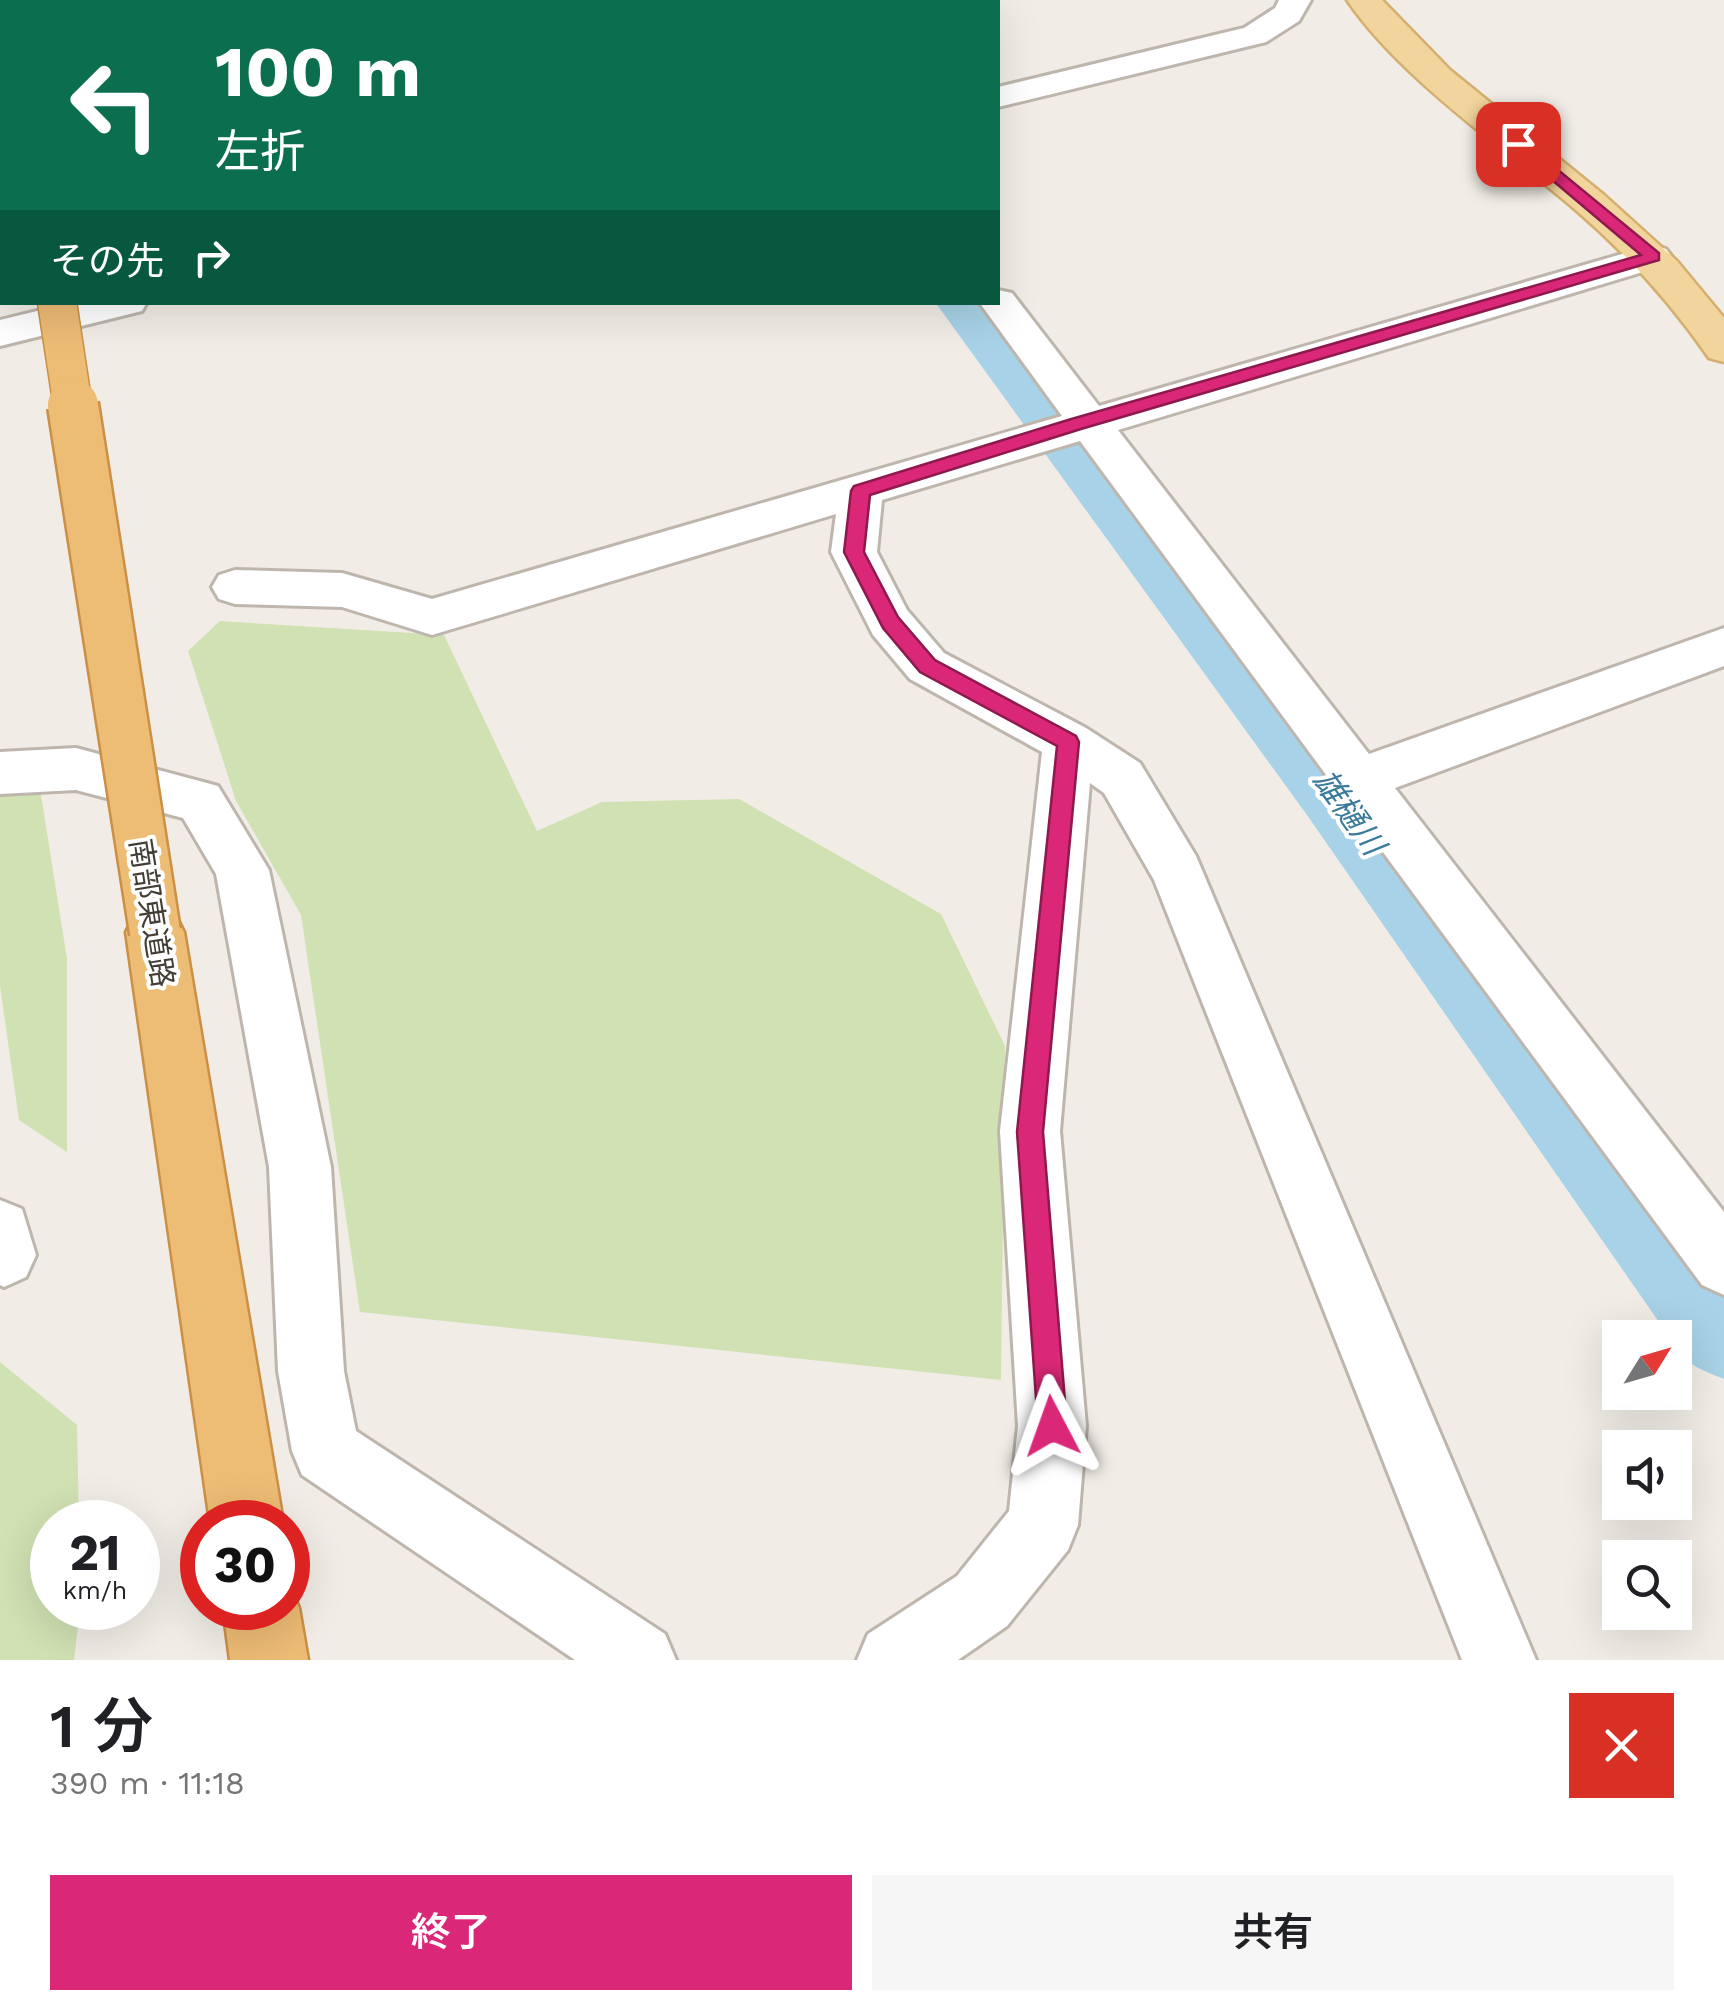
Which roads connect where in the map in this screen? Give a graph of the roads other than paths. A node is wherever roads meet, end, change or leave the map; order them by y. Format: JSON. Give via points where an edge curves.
{"nodes":[{"id":1,"x":1295,"y":0,"type":"edge"},
{"id":2,"x":1363,"y":0,"type":"edge"},
{"id":3,"x":1000,"y":98,"type":"edge"},
{"id":4,"x":1654,"y":257,"type":"junction"},
{"id":5,"x":56,"y":305,"type":"edge"},
{"id":6,"x":116,"y":305,"type":"edge"},
{"id":7,"x":1000,"y":305,"type":"edge"},
{"id":8,"x":0,"y":333,"type":"edge"},
{"id":9,"x":1724,"y":348,"type":"edge"},
{"id":10,"x":1067,"y":428,"type":"junction"},
{"id":11,"x":861,"y":491,"type":"junction"},
{"id":12,"x":235,"y":587,"type":"dead end"},
{"id":13,"x":1724,"y":648,"type":"edge"},
{"id":14,"x":1068,"y":742,"type":"junction"},
{"id":15,"x":0,"y":773,"type":"edge"},
{"id":16,"x":1360,"y":780,"type":"junction"},
{"id":17,"x":1724,"y":1263,"type":"edge"},
{"id":18,"x":244,"y":1500,"type":"edge"},
{"id":19,"x":264,"y":1630,"type":"edge"},
{"id":20,"x":269,"y":1660,"type":"edge"},
{"id":21,"x":639,"y":1660,"type":"edge"},
{"id":22,"x":894,"y":1660,"type":"edge"},
{"id":23,"x":1499,"y":1660,"type":"edge"}],
"edges":[{"from":1,"to":3,"type":"street","via":[[1288,14],[1255,34]]},
{"from":2,"to":4,"type":"main road","via":[[1437,76]]},
{"from":4,"to":9,"type":"main road"},
{"from":4,"to":10,"type":"street"},
{"from":5,"to":18,"type":"highway","name":"南部東道路","bridge":true},
{"from":6,"to":8,"type":"street"},
{"from":7,"to":10,"type":"street"},
{"from":10,"to":11,"type":"street"},
{"from":10,"to":16,"type":"street"},
{"from":11,"to":12,"type":"street","via":[[432,617],[342,590]]},
{"from":11,"to":14,"type":"street","via":[[854,552],[890,622],[927,666]]},
{"from":13,"to":16,"type":"street"},
{"from":14,"to":22,"type":"street","via":[[1030,1132],[1052,1426],[1043,1525],[982,1601]]},
{"from":14,"to":23,"type":"street","via":[[1122,778],[1177,872]]},
{"from":15,"to":21,"type":"street","via":[[76,769],[200,801],[242,870],[300,1167],[311,1371],[326,1451]]},
{"from":16,"to":17,"type":"street"},
{"from":19,"to":20,"type":"highway"}]}
